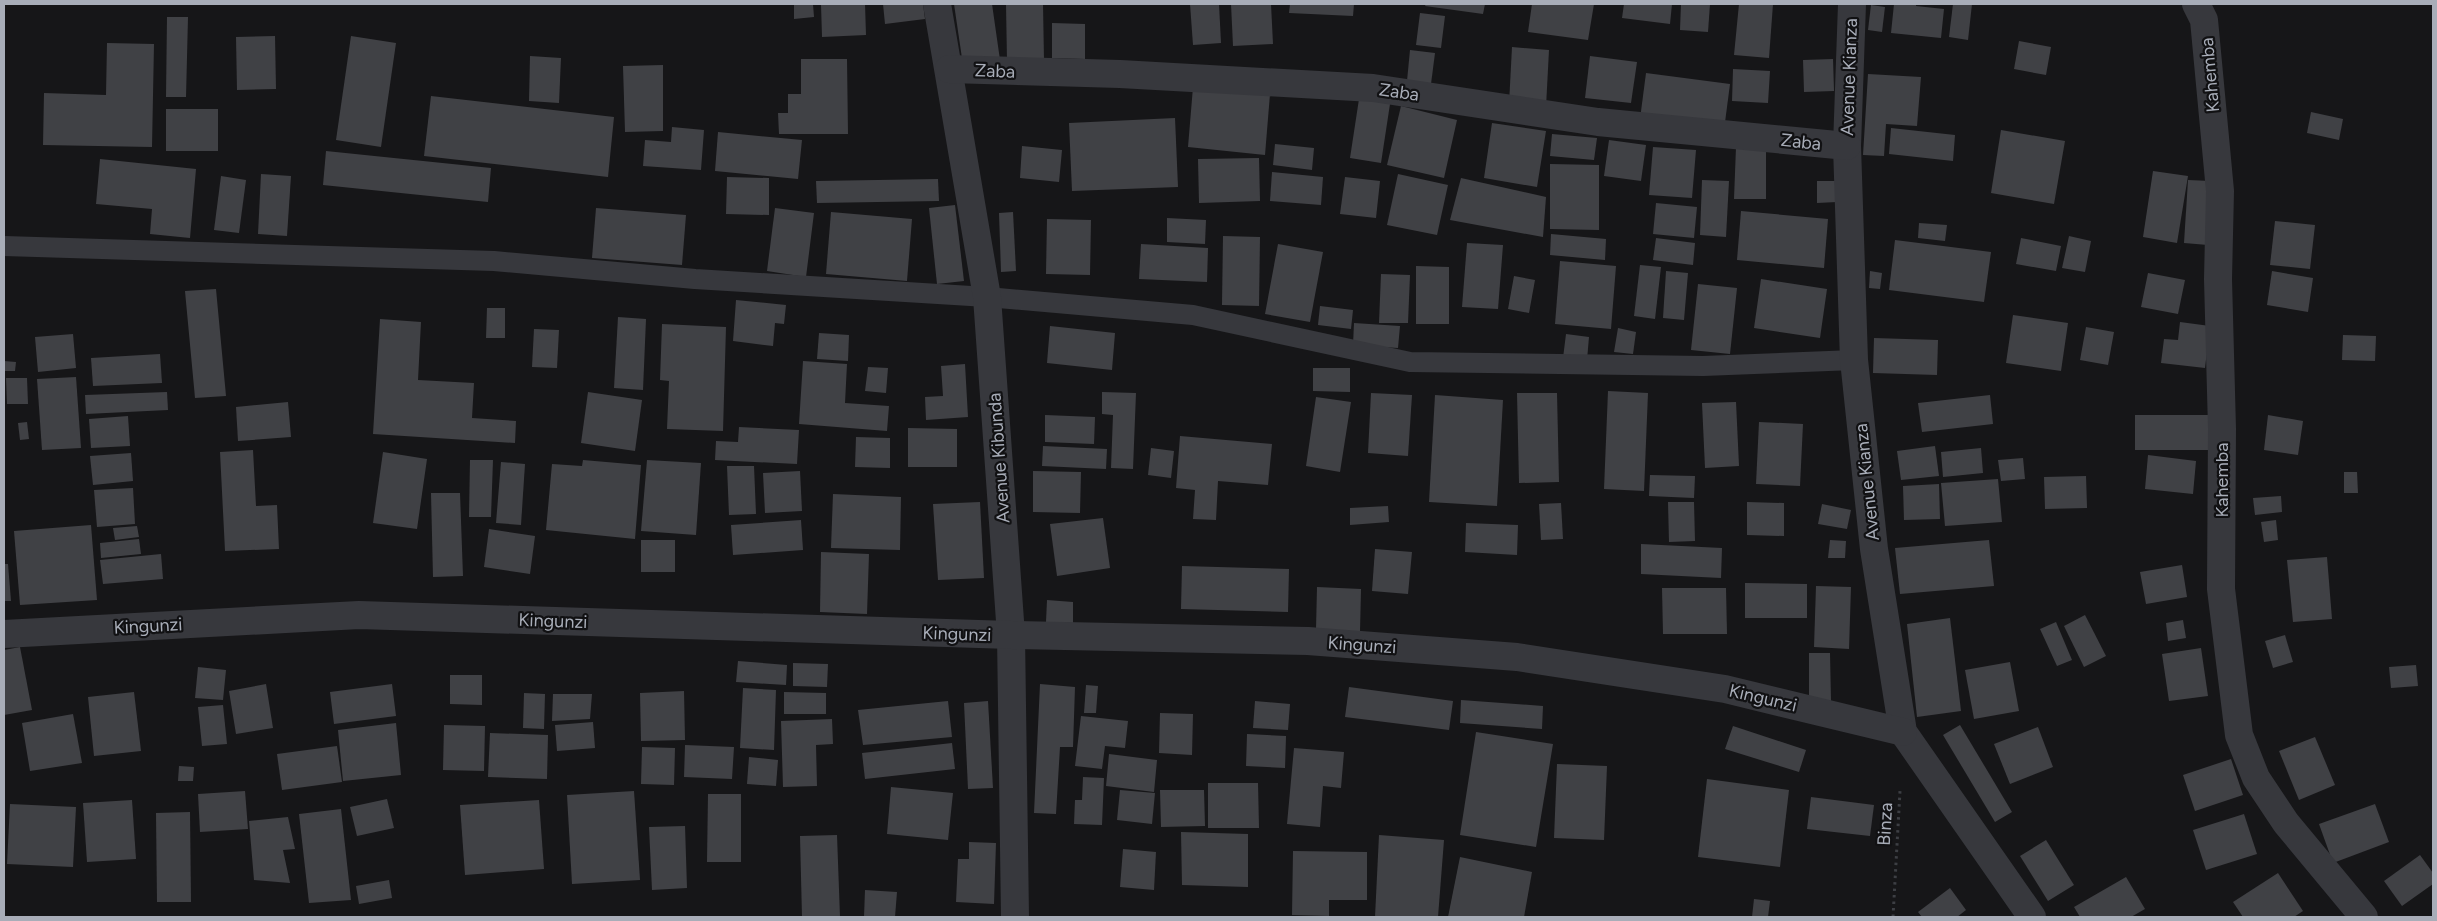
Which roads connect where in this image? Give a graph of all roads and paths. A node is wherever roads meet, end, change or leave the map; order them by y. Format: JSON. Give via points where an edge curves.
{"nodes":[{"id":1,"x":937,"y":4,"type":"edge"},
{"id":2,"x":1852,"y":4,"type":"edge"},
{"id":3,"x":2196,"y":4,"type":"edge"},
{"id":4,"x":949,"y":70,"type":"junction"},
{"id":5,"x":1847,"y":146,"type":"junction"},
{"id":6,"x":4,"y":246,"type":"edge"},
{"id":7,"x":987,"y":297,"type":"junction"},
{"id":8,"x":1854,"y":360,"type":"junction"},
{"id":9,"x":4,"y":634,"type":"edge"},
{"id":10,"x":1011,"y":635,"type":"junction"},
{"id":11,"x":1903,"y":732,"type":"junction"},
{"id":12,"x":1900,"y":790,"type":"dead end"},
{"id":13,"x":1015,"y":917,"type":"edge"},
{"id":14,"x":1893,"y":917,"type":"edge"},
{"id":15,"x":2032,"y":917,"type":"edge"},
{"id":16,"x":2364,"y":917,"type":"edge"}],
"edges":[{"from":1,"to":4,"type":"street","name":"Avenue Kibunda"},
{"from":2,"to":5,"type":"street","name":"Avenue Kianza"},
{"from":3,"to":16,"type":"street","name":"Kahemba","via":[[2204,20],[2220,191],[2221,589],[2239,735],[2256,778],[2286,823]]},
{"from":4,"to":5,"type":"street","name":"Zaba","via":[[1120,74],[1373,88],[1598,122]]},
{"from":4,"to":7,"type":"street","name":"Avenue Kibunda"},
{"from":5,"to":8,"type":"street","name":"Avenue Kianza"},
{"from":6,"to":7,"type":"lane","via":[[494,262],[696,279]]},
{"from":7,"to":8,"type":"lane","via":[[1193,315],[1410,362],[1703,366]]},
{"from":7,"to":10,"type":"street","name":"Avenue Kibunda"},
{"from":8,"to":11,"type":"street","name":"Avenue Kianza","via":[[1874,549]]},
{"from":9,"to":10,"type":"street","name":"Kingunzi","via":[[359,614]]},
{"from":10,"to":11,"type":"street","name":"Kingunzi","via":[[1308,641],[1517,657],[1725,689]]},
{"from":10,"to":13,"type":"street","name":"Avenue Kibunda"},
{"from":11,"to":15,"type":"street","name":"Avenue Kianza"},
{"from":12,"to":14,"type":"path","name":"Binza"}]}
